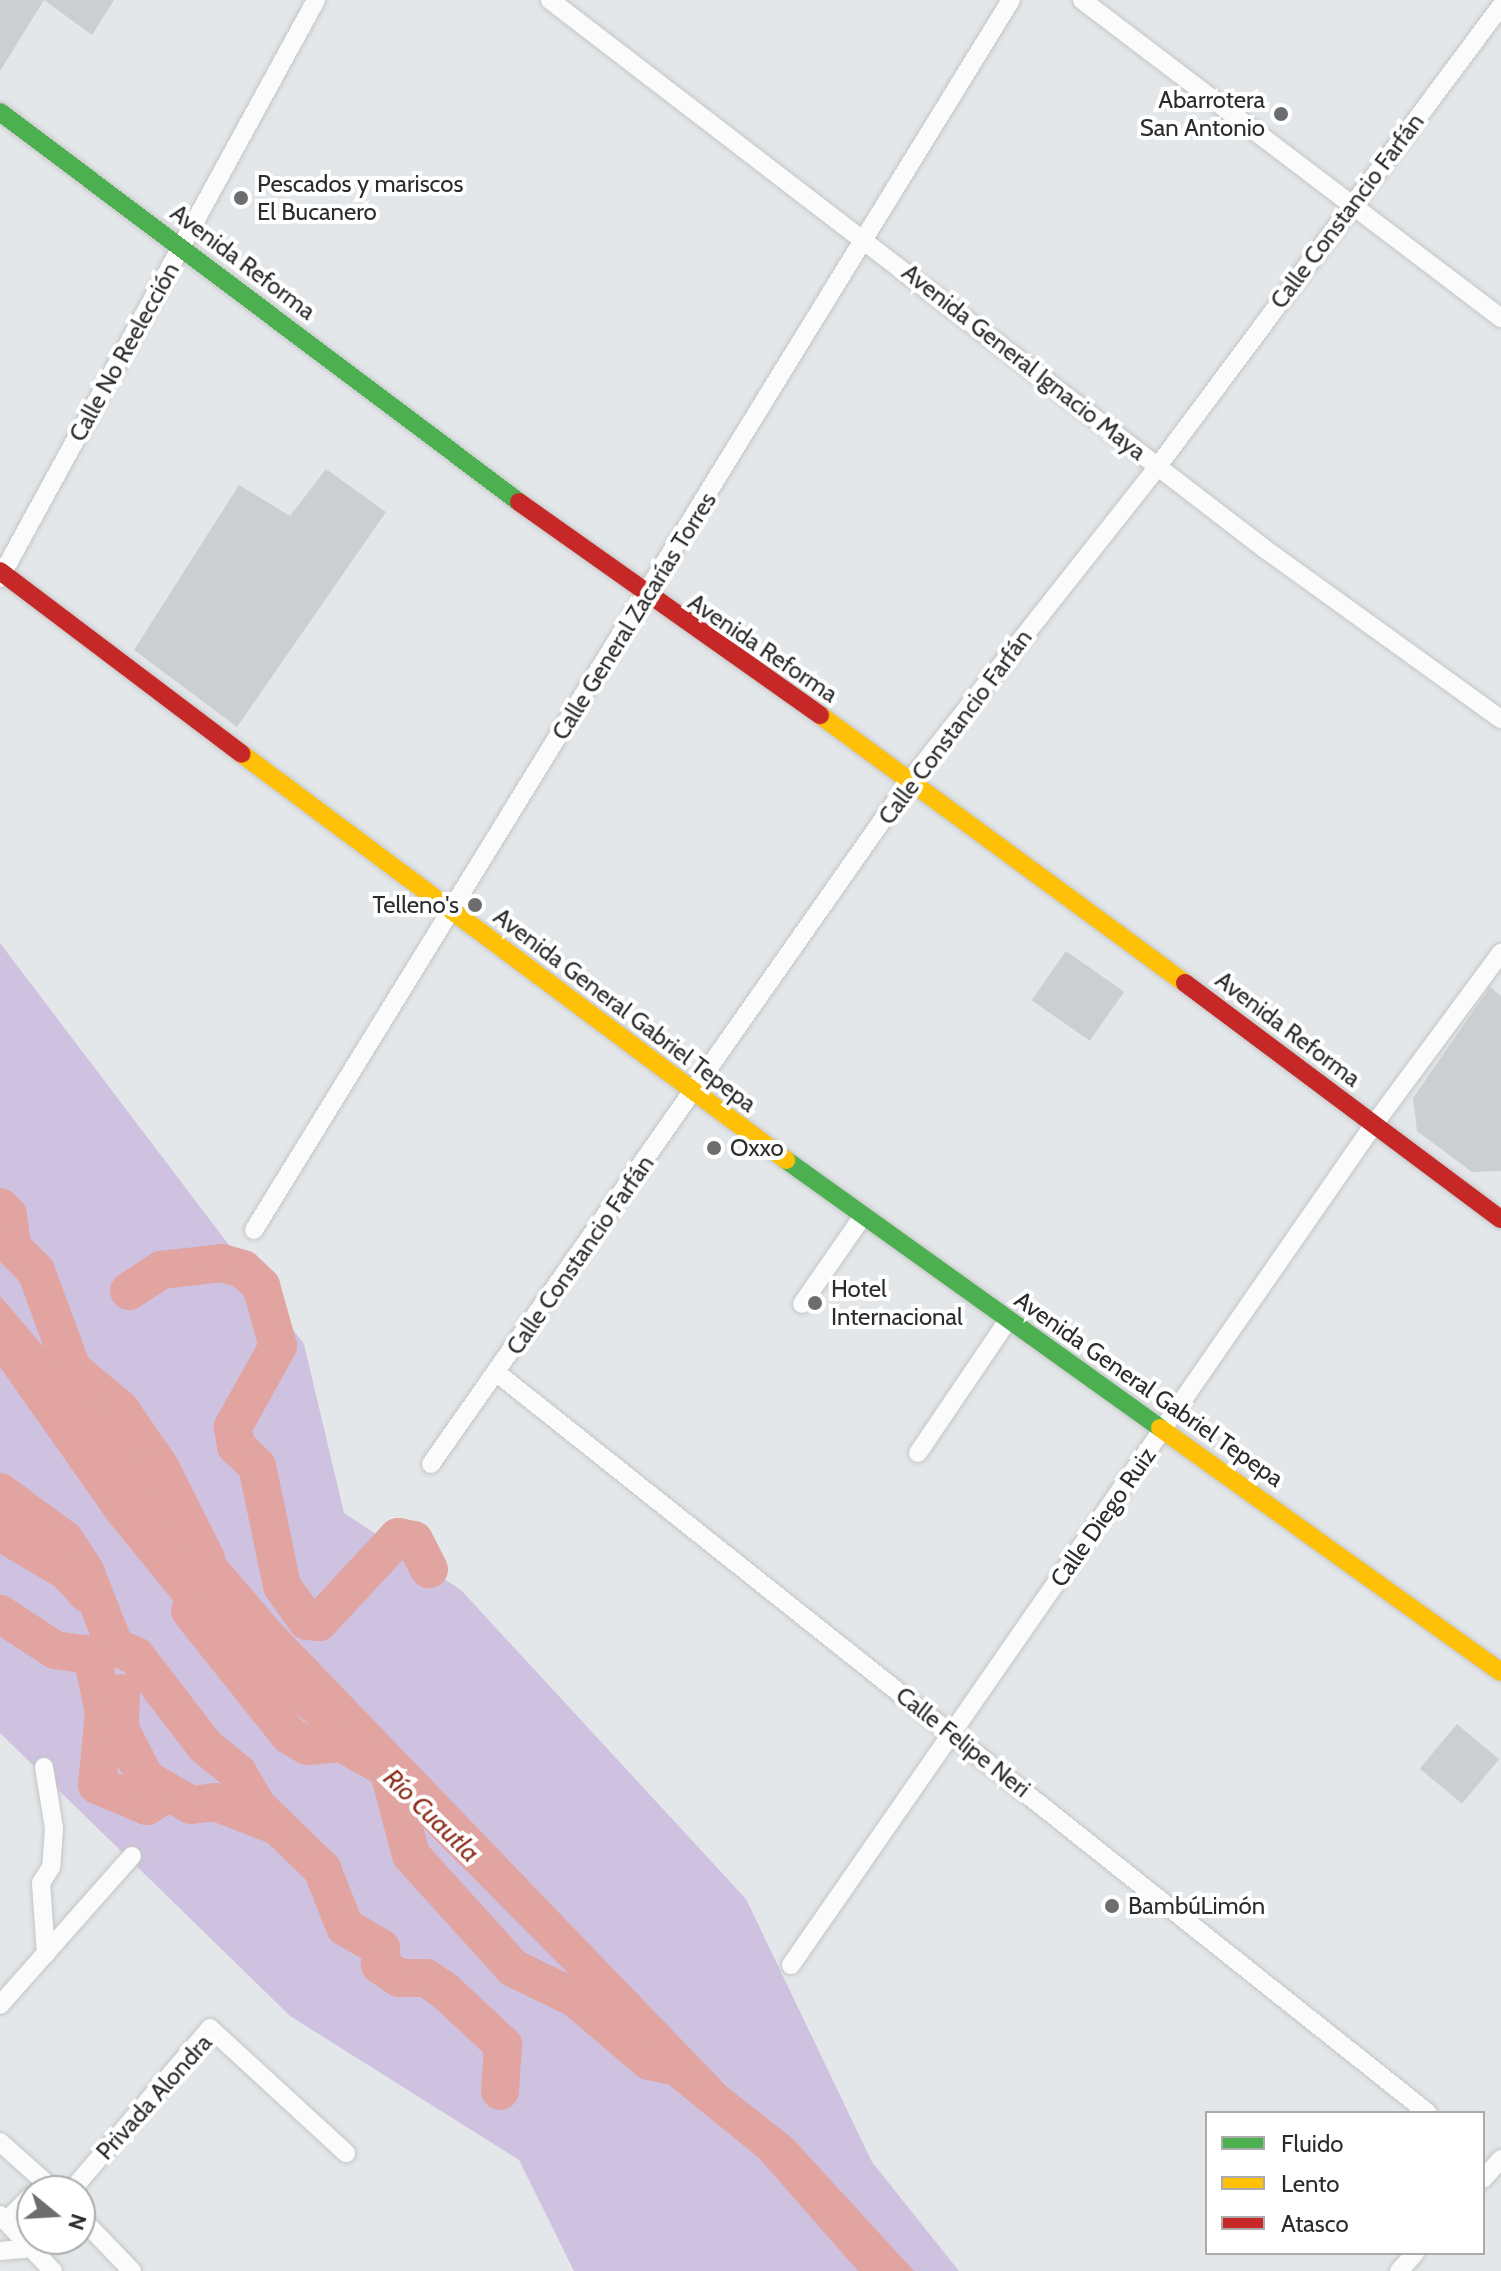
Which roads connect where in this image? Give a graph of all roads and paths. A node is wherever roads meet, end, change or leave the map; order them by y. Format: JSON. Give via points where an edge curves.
{"nodes":[{"id":1,"x":316,"y":0,"type":"edge"},
{"id":2,"x":550,"y":0,"type":"edge"},
{"id":3,"x":1011,"y":0,"type":"edge"},
{"id":4,"x":1082,"y":0,"type":"edge"},
{"id":5,"x":1498,"y":15,"type":"edge"},
{"id":6,"x":0,"y":112,"type":"edge"},
{"id":7,"x":1351,"y":205,"type":"junction"},
{"id":8,"x":868,"y":240,"type":"junction"},
{"id":9,"x":181,"y":246,"type":"junction"},
{"id":10,"x":1501,"y":318,"type":"edge"},
{"id":11,"x":1158,"y":466,"type":"junction"},
{"id":12,"x":1,"y":574,"type":"edge"},
{"id":13,"x":644,"y":596,"type":"junction"},
{"id":14,"x":1501,"y":719,"type":"edge"},
{"id":15,"x":912,"y":778,"type":"junction"},
{"id":16,"x":454,"y":910,"type":"junction"},
{"id":17,"x":1501,"y":953,"type":"edge"},
{"id":18,"x":693,"y":1094,"type":"junction"},
{"id":19,"x":1375,"y":1123,"type":"junction"},
{"id":20,"x":863,"y":1216,"type":"junction"},
{"id":21,"x":1501,"y":1219,"type":"edge"},
{"id":22,"x":254,"y":1230,"type":"dead end"},
{"id":23,"x":802,"y":1304,"type":"dead end"},
{"id":24,"x":1008,"y":1320,"type":"junction"},
{"id":25,"x":497,"y":1373,"type":"junction"},
{"id":26,"x":1165,"y":1427,"type":"junction"},
{"id":27,"x":918,"y":1453,"type":"dead end"},
{"id":28,"x":431,"y":1464,"type":"dead end"},
{"id":29,"x":1501,"y":1672,"type":"edge"},
{"id":30,"x":954,"y":1734,"type":"junction"},
{"id":31,"x":44,"y":1767,"type":"dead end"},
{"id":32,"x":132,"y":1856,"type":"dead end"},
{"id":33,"x":46,"y":1954,"type":"junction"},
{"id":34,"x":791,"y":1965,"type":"dead end"},
{"id":35,"x":0,"y":2005,"type":"edge"},
{"id":36,"x":1425,"y":2111,"type":"edge"},
{"id":37,"x":0,"y":2142,"type":"edge"},
{"id":38,"x":346,"y":2153,"type":"dead end"},
{"id":39,"x":29,"y":2175,"type":"edge"},
{"id":40,"x":85,"y":2175,"type":"edge"},
{"id":41,"x":96,"y":2238,"type":"edge"},
{"id":42,"x":40,"y":2255,"type":"edge"},
{"id":43,"x":1413,"y":2255,"type":"edge"},
{"id":44,"x":119,"y":2267,"type":"edge"},
{"id":45,"x":53,"y":2271,"type":"edge"},
{"id":46,"x":1399,"y":2271,"type":"edge"}],
"edges":[{"from":1,"to":9,"type":"street","name":"Calle No Reelección"},
{"from":2,"to":8,"type":"street","name":"Avenida General Ignacio Maya"},
{"from":3,"to":8,"type":"street","name":"Calle General Zacarías Torres"},
{"from":4,"to":7,"type":"street"},
{"from":5,"to":7,"type":"street","name":"Calle Constancio Farfán"},
{"from":6,"to":9,"type":"main road","name":"Avenida Reforma"},
{"from":7,"to":10,"type":"street"},
{"from":7,"to":11,"type":"street","name":"Calle Constancio Farfán"},
{"from":8,"to":11,"type":"street","name":"Avenida General Ignacio Maya"},
{"from":8,"to":13,"type":"street","name":"Calle General Zacarías Torres"},
{"from":9,"to":12,"type":"street","name":"Calle No Reelección"},
{"from":9,"to":13,"type":"main road","name":"Avenida Reforma"},
{"from":11,"to":14,"type":"street","name":"Avenida General Ignacio Maya"},
{"from":11,"to":15,"type":"street","name":"Calle Constancio Farfán"},
{"from":12,"to":16,"type":"main road","name":"Avenida General Gabriel Tepepa"},
{"from":13,"to":15,"type":"main road","name":"Avenida Reforma"},
{"from":13,"to":16,"type":"street","name":"Calle General Zacarías Torres"},
{"from":15,"to":18,"type":"street","name":"Calle Constancio Farfán"},
{"from":15,"to":19,"type":"main road","name":"Avenida Reforma"},
{"from":16,"to":18,"type":"main road","name":"Avenida General Gabriel Tepepa"},
{"from":16,"to":22,"type":"street","name":"Calle General Zacarías Torres"},
{"from":17,"to":19,"type":"street","name":"Calle Diego Ruiz"},
{"from":18,"to":20,"type":"main road","name":"Avenida General Gabriel Tepepa"},
{"from":18,"to":25,"type":"street","name":"Calle Constancio Farfán"},
{"from":19,"to":21,"type":"main road","name":"Avenida Reforma"},
{"from":19,"to":26,"type":"street","name":"Calle Diego Ruiz"},
{"from":20,"to":23,"type":"street"},
{"from":20,"to":24,"type":"main road","name":"Avenida General Gabriel Tepepa"},
{"from":24,"to":26,"type":"main road","name":"Avenida General Gabriel Tepepa"},
{"from":24,"to":27,"type":"street"},
{"from":25,"to":28,"type":"street","name":"Calle Constancio Farfán"},
{"from":25,"to":30,"type":"street","name":"Calle Felipe Neri"},
{"from":26,"to":29,"type":"main road","name":"Avenida General Gabriel Tepepa"},
{"from":26,"to":30,"type":"street","name":"Calle Diego Ruiz"},
{"from":30,"to":34,"type":"street","name":"Calle Diego Ruiz"},
{"from":30,"to":36,"type":"street","name":"Calle Felipe Neri"},
{"from":31,"to":33,"type":"street","via":[[54,1828],[51,1867],[41,1883]]},
{"from":32,"to":33,"type":"street"},
{"from":33,"to":35,"type":"street"},
{"from":37,"to":39,"type":"street"},
{"from":38,"to":40,"type":"street","name":"Privada Alondra","via":[[210,2028]]},
{"from":41,"to":44,"type":"street"},
{"from":42,"to":45,"type":"street"},
{"from":43,"to":46,"type":"street"}]}
